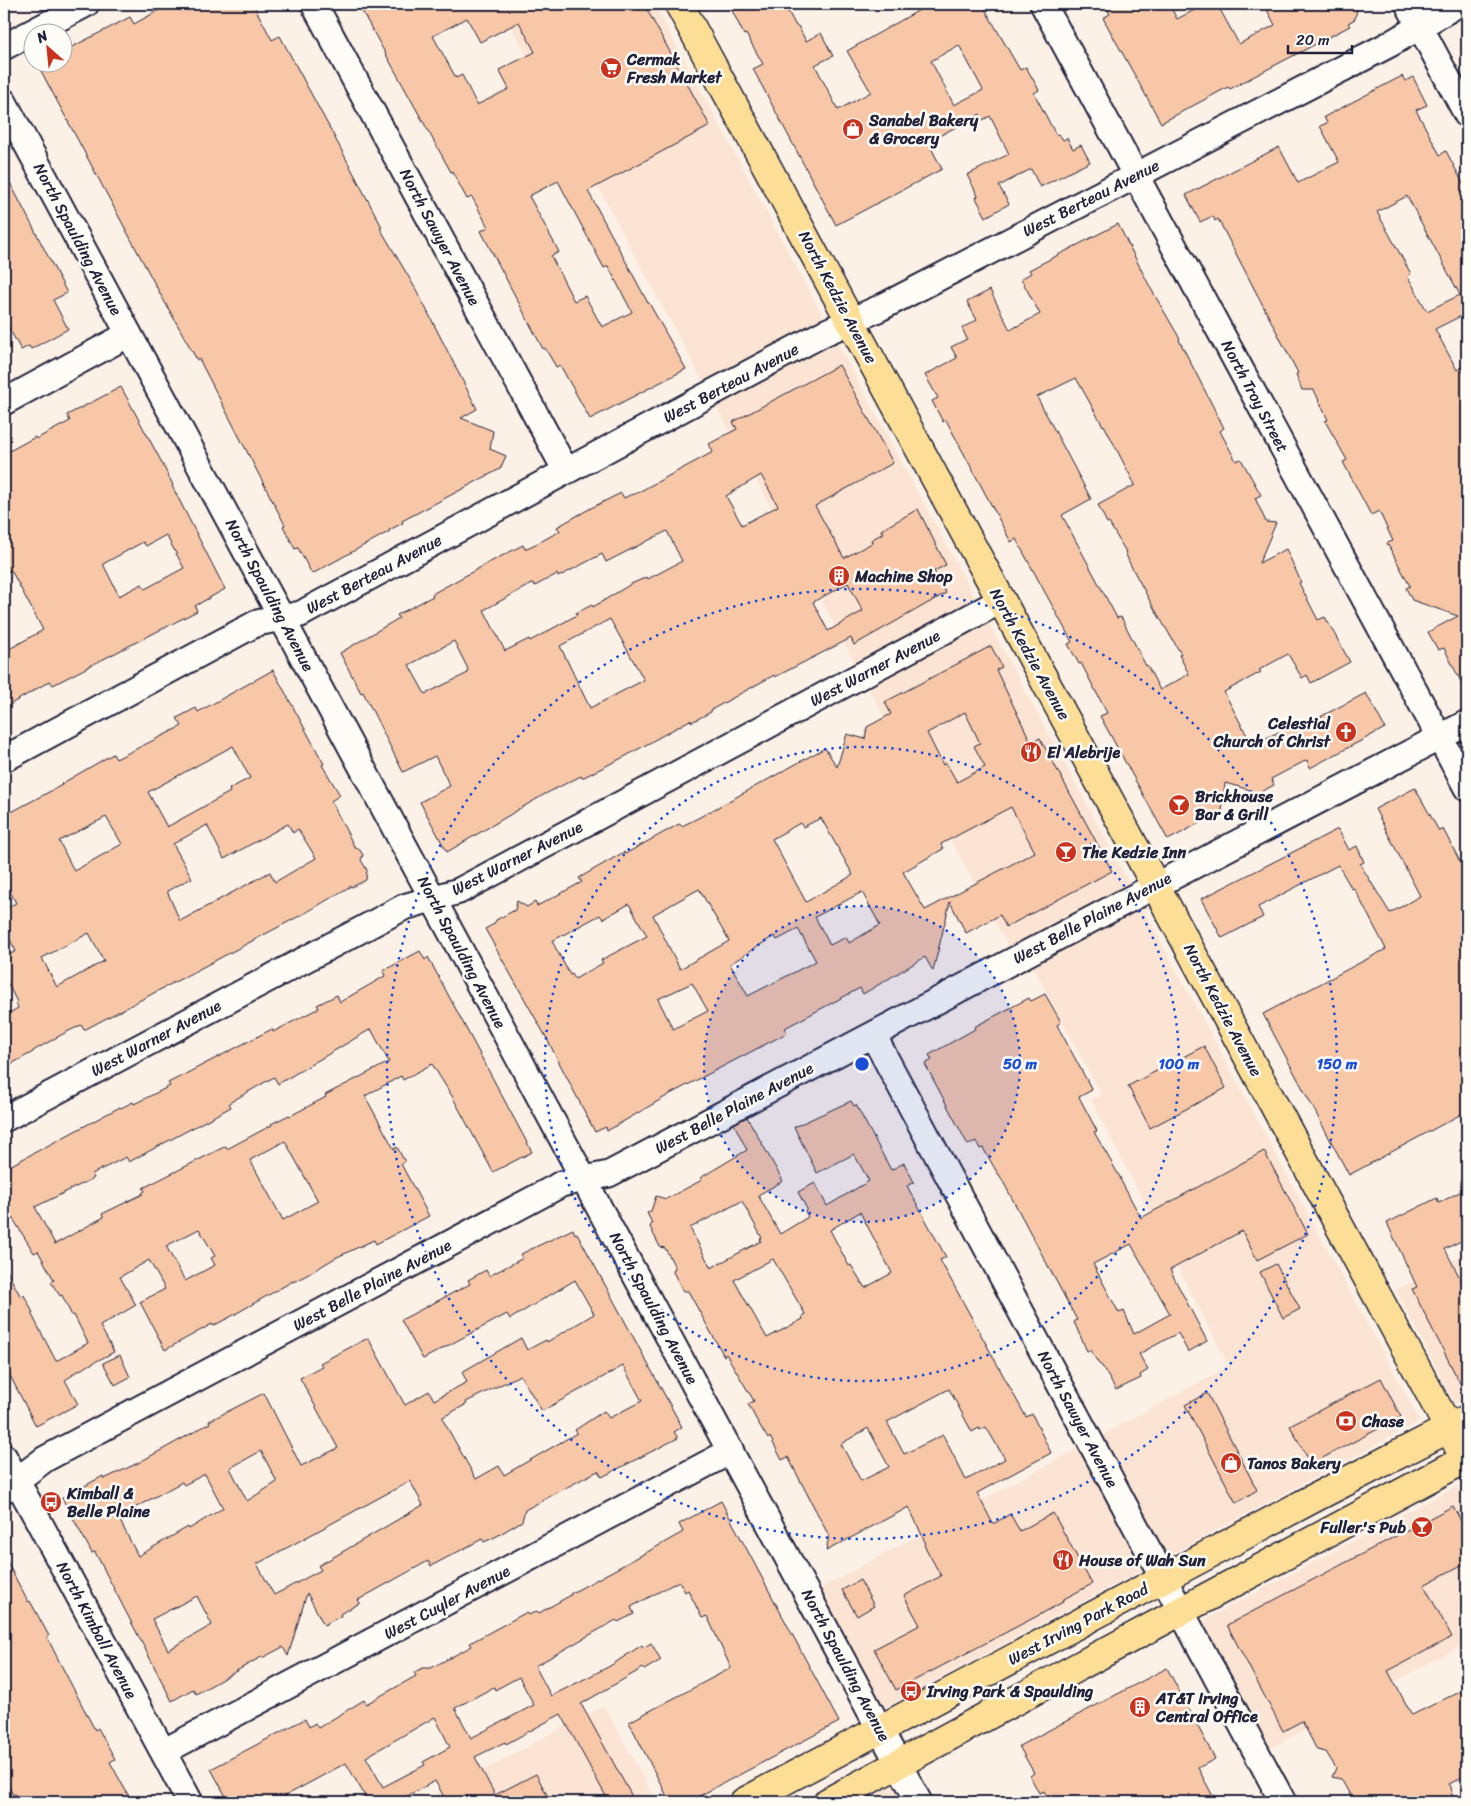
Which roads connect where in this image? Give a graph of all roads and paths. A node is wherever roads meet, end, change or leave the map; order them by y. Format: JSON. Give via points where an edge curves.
{"nodes":[{"id":1,"x":86,"y":4,"type":"edge"},
{"id":2,"x":314,"y":4,"type":"edge"},
{"id":3,"x":679,"y":4,"type":"edge"},
{"id":4,"x":1043,"y":4,"type":"edge"},
{"id":5,"x":1408,"y":4,"type":"edge"},
{"id":6,"x":1458,"y":4,"type":"edge"},
{"id":7,"x":1420,"y":26,"type":"junction"},
{"id":8,"x":4,"y":47,"type":"edge"},
{"id":9,"x":4,"y":102,"type":"edge"},
{"id":10,"x":1467,"y":115,"type":"edge"},
{"id":11,"x":1136,"y":176,"type":"junction"},
{"id":12,"x":850,"y":321,"type":"junction"},
{"id":13,"x":129,"y":334,"type":"junction"},
{"id":14,"x":4,"y":402,"type":"edge"},
{"id":15,"x":566,"y":471,"type":"junction"},
{"id":16,"x":1000,"y":601,"type":"junction"},
{"id":17,"x":281,"y":617,"type":"junction"},
{"id":18,"x":1467,"y":723,"type":"edge"},
{"id":19,"x":1440,"y":738,"type":"junction"},
{"id":20,"x":4,"y":759,"type":"edge"},
{"id":21,"x":1467,"y":788,"type":"edge"},
{"id":22,"x":1155,"y":885,"type":"junction"},
{"id":23,"x":433,"y":898,"type":"junction"},
{"id":24,"x":872,"y":1035,"type":"junction"},
{"id":25,"x":4,"y":1119,"type":"edge"},
{"id":26,"x":584,"y":1179,"type":"junction"},
{"id":27,"x":1458,"y":1424,"type":"edge"},
{"id":28,"x":731,"y":1451,"type":"junction"},
{"id":29,"x":4,"y":1457,"type":"edge"},
{"id":30,"x":1467,"y":1460,"type":"edge"},
{"id":31,"x":10,"y":1485,"type":"edge"},
{"id":32,"x":1164,"y":1579,"type":"junction"},
{"id":33,"x":1181,"y":1611,"type":"junction"},
{"id":34,"x":880,"y":1728,"type":"junction"},
{"id":35,"x":163,"y":1752,"type":"junction"},
{"id":36,"x":899,"y":1765,"type":"junction"},
{"id":37,"x":190,"y":1802,"type":"edge"},
{"id":38,"x":744,"y":1802,"type":"edge"},
{"id":39,"x":828,"y":1802,"type":"edge"},
{"id":40,"x":919,"y":1802,"type":"edge"},
{"id":41,"x":1283,"y":1802,"type":"edge"}],
"edges":[{"from":1,"to":8,"type":"street"},
{"from":2,"to":15,"type":"street","name":"North Sawyer Avenue"},
{"from":3,"to":12,"type":"main road","name":"North Kedzie Avenue"},
{"from":4,"to":11,"type":"street","name":"North Troy Street"},
{"from":5,"to":7,"type":"street"},
{"from":6,"to":7,"type":"street","name":"West Berteau Avenue"},
{"from":7,"to":10,"type":"street"},
{"from":7,"to":11,"type":"street","name":"West Berteau Avenue"},
{"from":9,"to":13,"type":"street","name":"North Spaulding Avenue"},
{"from":11,"to":12,"type":"street","name":"West Berteau Avenue"},
{"from":11,"to":19,"type":"street","name":"North Troy Street"},
{"from":12,"to":15,"type":"street","name":"West Berteau Avenue"},
{"from":12,"to":16,"type":"main road","name":"North Kedzie Avenue"},
{"from":13,"to":14,"type":"street"},
{"from":13,"to":17,"type":"street","name":"North Spaulding Avenue"},
{"from":15,"to":17,"type":"street","name":"West Berteau Avenue","via":[[301,614]]},
{"from":16,"to":22,"type":"main road","name":"North Kedzie Avenue"},
{"from":16,"to":23,"type":"street","name":"West Warner Avenue","via":[[459,891]]},
{"from":17,"to":20,"type":"street","name":"West Berteau Avenue","via":[[257,623]]},
{"from":17,"to":23,"type":"street","name":"North Spaulding Avenue"},
{"from":18,"to":19,"type":"street","name":"West Belle Plaine Avenue"},
{"from":19,"to":21,"type":"street","name":"North Troy Street"},
{"from":19,"to":22,"type":"street","name":"West Belle Plaine Avenue"},
{"from":22,"to":24,"type":"street","name":"West Belle Plaine Avenue"},
{"from":22,"to":27,"type":"main road","name":"North Kedzie Avenue"},
{"from":23,"to":25,"type":"street","name":"West Warner Avenue","via":[[404,907]]},
{"from":23,"to":26,"type":"street","name":"North Spaulding Avenue"},
{"from":24,"to":26,"type":"street","name":"West Belle Plaine Avenue","via":[[609,1174]]},
{"from":24,"to":32,"type":"street","name":"North Sawyer Avenue"},
{"from":26,"to":28,"type":"street","name":"North Spaulding Avenue"},
{"from":26,"to":31,"type":"street","name":"West Belle Plaine Avenue","via":[[560,1184],[45,1459]]},
{"from":27,"to":30,"type":"main road","name":"North Kedzie Avenue"},
{"from":27,"to":32,"type":"main road","name":"West Irving Park Road"},
{"from":28,"to":34,"type":"street","name":"North Spaulding Avenue"},
{"from":28,"to":35,"type":"street","name":"West Cuyler Avenue"},
{"from":29,"to":31,"type":"street","name":"North Kimball Avenue"},
{"from":30,"to":33,"type":"main road"},
{"from":31,"to":35,"type":"street","name":"North Kimball Avenue"},
{"from":32,"to":33,"type":"street","name":"North Sawyer Avenue"},
{"from":32,"to":34,"type":"main road","name":"West Irving Park Road"},
{"from":33,"to":36,"type":"main road"},
{"from":33,"to":41,"type":"street","name":"North Sawyer Avenue"},
{"from":34,"to":36,"type":"street","name":"North Spaulding Avenue"},
{"from":34,"to":38,"type":"main road","name":"West Irving Park Road"},
{"from":35,"to":37,"type":"street","name":"North Kimball Avenue"},
{"from":36,"to":39,"type":"main road"},
{"from":36,"to":40,"type":"street","name":"North Spaulding Avenue"}]}
